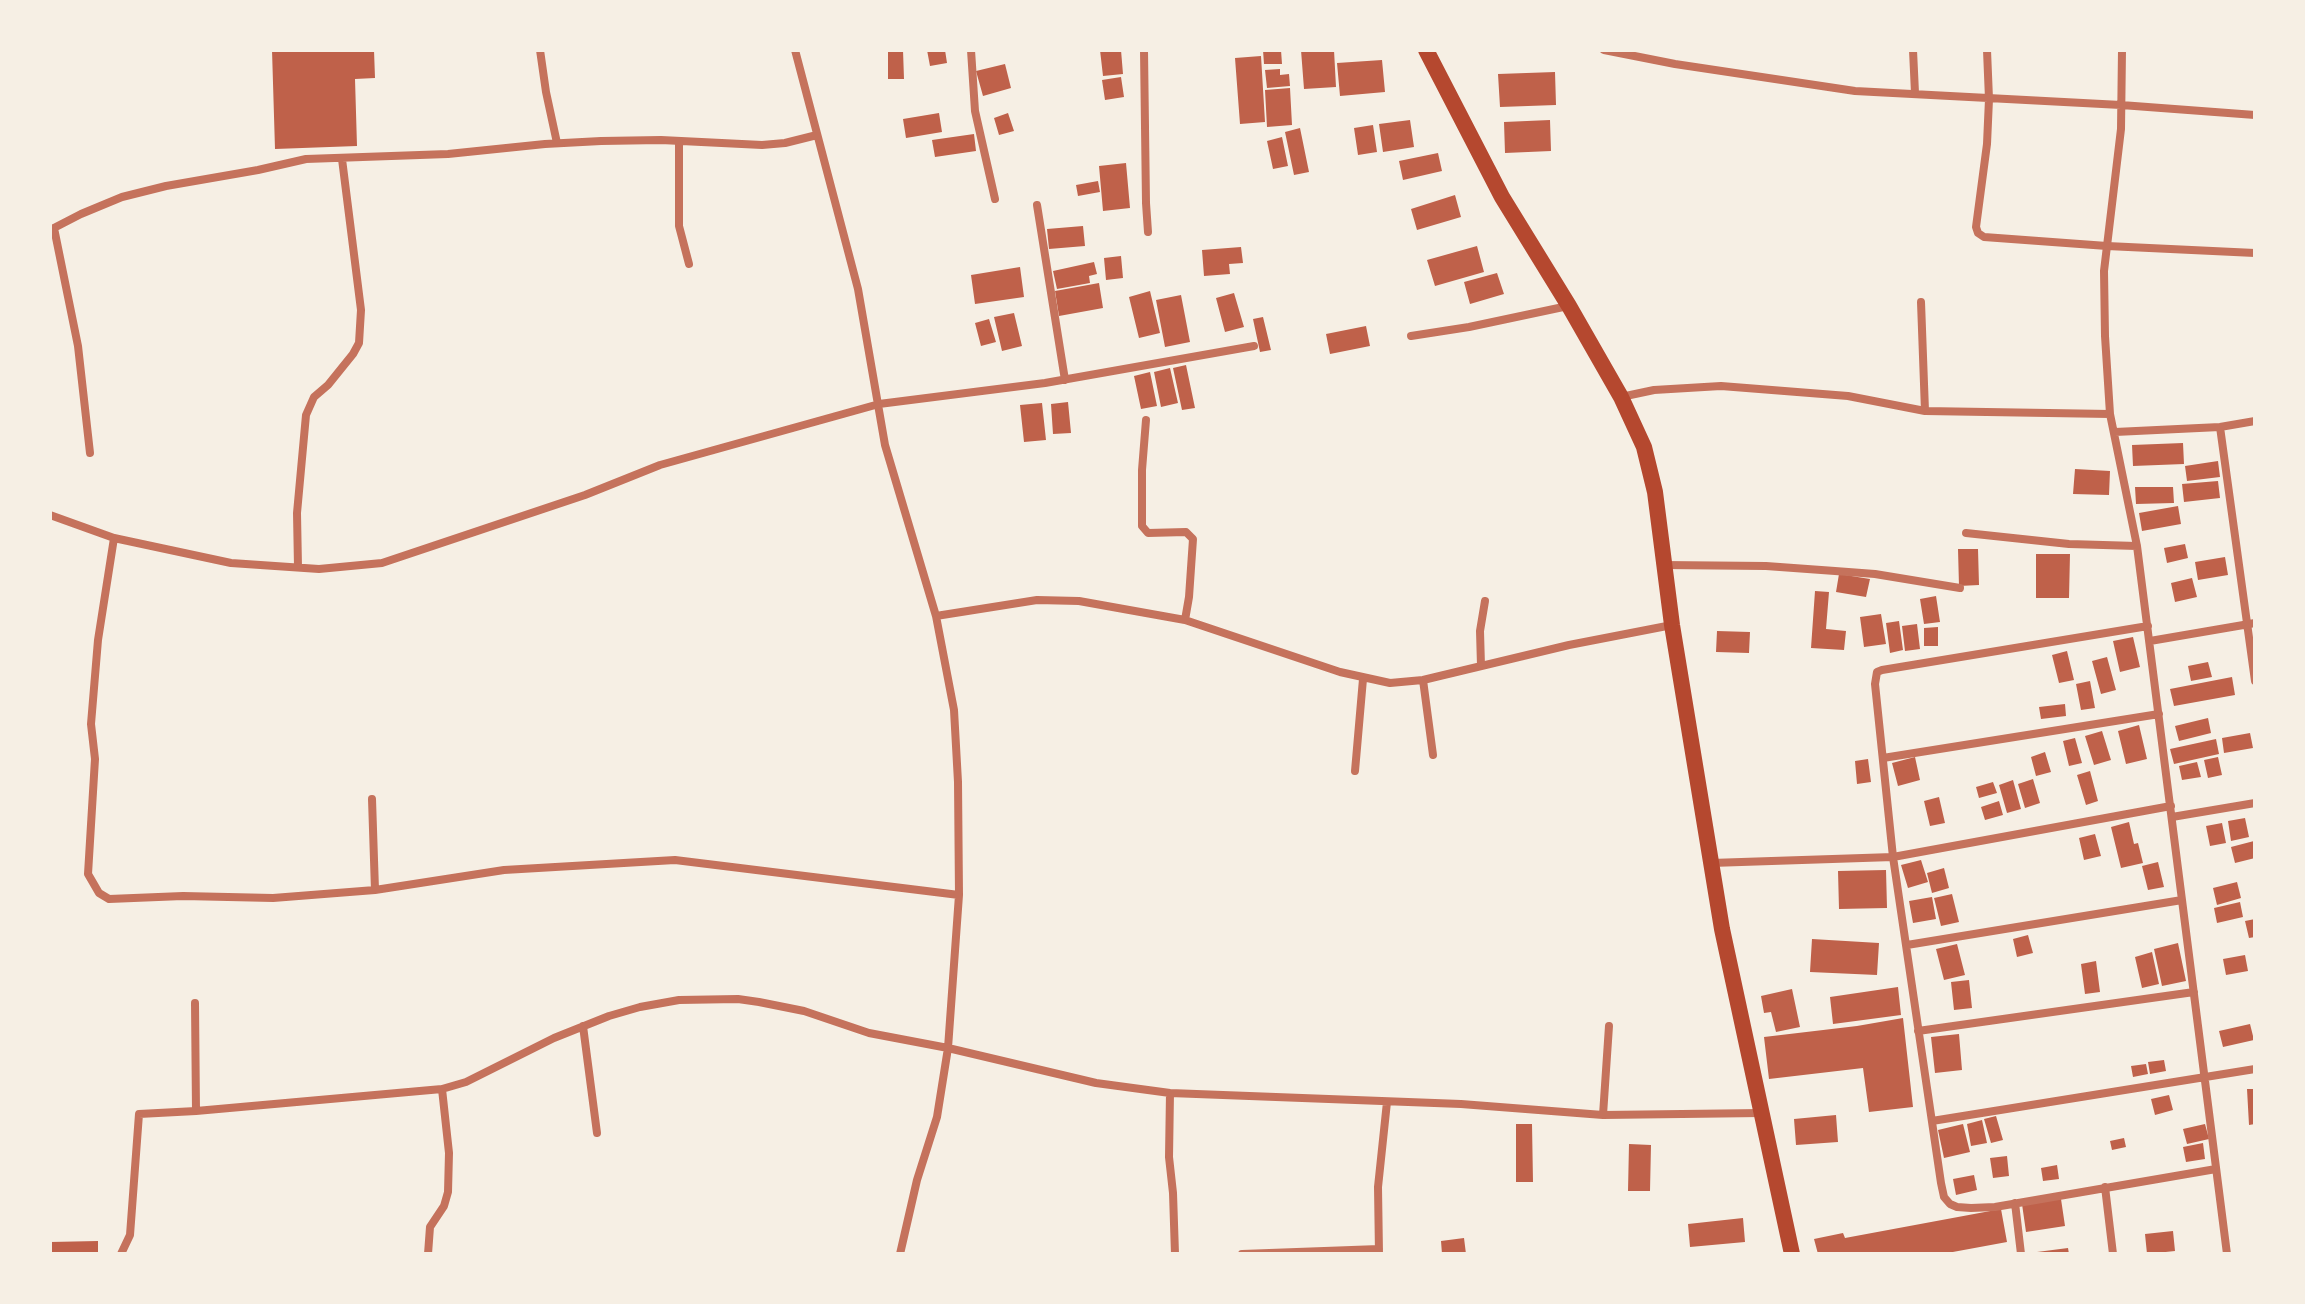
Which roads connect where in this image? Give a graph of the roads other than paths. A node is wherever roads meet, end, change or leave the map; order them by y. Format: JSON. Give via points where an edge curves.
{"nodes":[{"id":1,"x":540,"y":50,"type":"edge"},
{"id":2,"x":795,"y":50,"type":"edge"},
{"id":3,"x":971,"y":50,"type":"edge"},
{"id":4,"x":1144,"y":50,"type":"edge"},
{"id":5,"x":1426,"y":50,"type":"edge"},
{"id":6,"x":1604,"y":50,"type":"edge"},
{"id":7,"x":1913,"y":50,"type":"edge"},
{"id":8,"x":1987,"y":50,"type":"edge"},
{"id":9,"x":2122,"y":50,"type":"edge"},
{"id":10,"x":1915,"y":93,"type":"junction"},
{"id":11,"x":1989,"y":99,"type":"junction"},
{"id":12,"x":2121,"y":105,"type":"junction"},
{"id":13,"x":2255,"y":115,"type":"edge"},
{"id":14,"x":817,"y":135,"type":"junction"},
{"id":15,"x":679,"y":141,"type":"junction"},
{"id":16,"x":557,"y":143,"type":"junction"},
{"id":17,"x":342,"y":159,"type":"junction"},
{"id":18,"x":995,"y":199,"type":"dead end"},
{"id":19,"x":1037,"y":205,"type":"dead end"},
{"id":20,"x":52,"y":229,"type":"edge"},
{"id":21,"x":1148,"y":232,"type":"dead end"},
{"id":22,"x":2107,"y":246,"type":"junction"},
{"id":23,"x":2255,"y":253,"type":"edge"},
{"id":24,"x":689,"y":264,"type":"dead end"},
{"id":25,"x":1921,"y":302,"type":"dead end"},
{"id":26,"x":1569,"y":306,"type":"junction"},
{"id":27,"x":1411,"y":336,"type":"dead end"},
{"id":28,"x":1254,"y":346,"type":"dead end"},
{"id":29,"x":1065,"y":380,"type":"junction"},
{"id":30,"x":1621,"y":397,"type":"junction"},
{"id":31,"x":879,"y":404,"type":"junction"},
{"id":32,"x":1925,"y":411,"type":"junction"},
{"id":33,"x":2110,"y":414,"type":"junction"},
{"id":34,"x":1146,"y":420,"type":"dead end"},
{"id":35,"x":2255,"y":421,"type":"edge"},
{"id":36,"x":2220,"y":427,"type":"junction"},
{"id":37,"x":2115,"y":432,"type":"junction"},
{"id":38,"x":90,"y":453,"type":"dead end"},
{"id":39,"x":50,"y":515,"type":"edge"},
{"id":40,"x":1966,"y":533,"type":"dead end"},
{"id":41,"x":114,"y":538,"type":"junction"},
{"id":42,"x":2137,"y":546,"type":"junction"},
{"id":43,"x":1663,"y":565,"type":"junction"},
{"id":44,"x":298,"y":567,"type":"junction"},
{"id":45,"x":1960,"y":588,"type":"dead end"},
{"id":46,"x":1485,"y":601,"type":"dead end"},
{"id":47,"x":936,"y":616,"type":"junction"},
{"id":48,"x":1185,"y":620,"type":"junction"},
{"id":49,"x":2251,"y":624,"type":"edge"},
{"id":50,"x":1672,"y":625,"type":"junction"},
{"id":51,"x":2148,"y":626,"type":"junction"},
{"id":52,"x":2150,"y":641,"type":"junction"},
{"id":53,"x":1481,"y":666,"type":"junction"},
{"id":54,"x":1363,"y":679,"type":"junction"},
{"id":55,"x":1423,"y":680,"type":"junction"},
{"id":56,"x":2255,"y":681,"type":"edge"},
{"id":57,"x":2159,"y":714,"type":"junction"},
{"id":58,"x":1433,"y":755,"type":"dead end"},
{"id":59,"x":1883,"y":758,"type":"junction"},
{"id":60,"x":1355,"y":771,"type":"dead end"},
{"id":61,"x":372,"y":799,"type":"dead end"},
{"id":62,"x":2255,"y":803,"type":"edge"},
{"id":63,"x":2171,"y":806,"type":"junction"},
{"id":64,"x":2172,"y":817,"type":"junction"},
{"id":65,"x":1893,"y":857,"type":"junction"},
{"id":66,"x":1711,"y":863,"type":"junction"},
{"id":67,"x":375,"y":890,"type":"junction"},
{"id":68,"x":959,"y":895,"type":"junction"},
{"id":69,"x":2182,"y":900,"type":"junction"},
{"id":70,"x":1907,"y":945,"type":"junction"},
{"id":71,"x":2194,"y":992,"type":"junction"},
{"id":72,"x":195,"y":1003,"type":"dead end"},
{"id":73,"x":583,"y":1026,"type":"junction"},
{"id":74,"x":1609,"y":1026,"type":"dead end"},
{"id":75,"x":1918,"y":1031,"type":"junction"},
{"id":76,"x":948,"y":1048,"type":"junction"},
{"id":77,"x":2255,"y":1069,"type":"edge"},
{"id":78,"x":2205,"y":1077,"type":"junction"},
{"id":79,"x":442,"y":1089,"type":"junction"},
{"id":80,"x":1170,"y":1093,"type":"junction"},
{"id":81,"x":1387,"y":1102,"type":"junction"},
{"id":82,"x":196,"y":1111,"type":"junction"},
{"id":83,"x":1761,"y":1113,"type":"junction"},
{"id":84,"x":1603,"y":1115,"type":"junction"},
{"id":85,"x":1932,"y":1121,"type":"junction"},
{"id":86,"x":597,"y":1133,"type":"dead end"},
{"id":87,"x":2216,"y":1169,"type":"junction"},
{"id":88,"x":2105,"y":1187,"type":"junction"},
{"id":89,"x":2015,"y":1203,"type":"junction"},
{"id":90,"x":1379,"y":1251,"type":"edge"},
{"id":91,"x":121,"y":1254,"type":"edge"},
{"id":92,"x":428,"y":1254,"type":"edge"},
{"id":93,"x":900,"y":1254,"type":"edge"},
{"id":94,"x":1175,"y":1254,"type":"edge"},
{"id":95,"x":1242,"y":1254,"type":"edge"},
{"id":96,"x":1792,"y":1254,"type":"edge"},
{"id":97,"x":2021,"y":1254,"type":"edge"},
{"id":98,"x":2113,"y":1254,"type":"edge"},
{"id":99,"x":2227,"y":1254,"type":"edge"}],
"edges":[{"from":1,"to":16,"type":"street"},
{"from":2,"to":14,"type":"street"},
{"from":3,"to":18,"type":"street","via":[[975,111]]},
{"from":4,"to":21,"type":"street"},
{"from":5,"to":26,"type":"main road","via":[[1502,197]]},
{"from":6,"to":10,"type":"street","via":[[1855,91]]},
{"from":7,"to":10,"type":"street"},
{"from":8,"to":11,"type":"street"},
{"from":9,"to":12,"type":"street"},
{"from":10,"to":11,"type":"street"},
{"from":11,"to":12,"type":"street"},
{"from":11,"to":22,"type":"street","via":[[1978,233]]},
{"from":12,"to":13,"type":"street"},
{"from":12,"to":22,"type":"street"},
{"from":14,"to":15,"type":"street","via":[[762,145]]},
{"from":14,"to":31,"type":"street","via":[[858,289]]},
{"from":15,"to":16,"type":"street"},
{"from":15,"to":24,"type":"street","via":[[679,226]]},
{"from":16,"to":17,"type":"street"},
{"from":17,"to":20,"type":"street","via":[[306,159],[166,186],[122,197]]},
{"from":17,"to":44,"type":"street","via":[[361,310],[359,343],[314,397],[306,415]]},
{"from":19,"to":29,"type":"street"},
{"from":20,"to":38,"type":"street","via":[[78,346]]},
{"from":22,"to":23,"type":"street"},
{"from":22,"to":33,"type":"street"},
{"from":25,"to":32,"type":"street"},
{"from":26,"to":27,"type":"street"},
{"from":26,"to":30,"type":"main road"},
{"from":28,"to":29,"type":"street"},
{"from":29,"to":31,"type":"street"},
{"from":30,"to":32,"type":"street","via":[[1721,386],[1848,396]]},
{"from":30,"to":43,"type":"main road","via":[[1644,447]]},
{"from":31,"to":44,"type":"street","via":[[660,465],[382,563]]},
{"from":31,"to":47,"type":"street","via":[[885,445]]},
{"from":32,"to":33,"type":"street"},
{"from":33,"to":37,"type":"street"},
{"from":34,"to":48,"type":"street","via":[[1142,526],[1148,533],[1186,532],[1193,539]]},
{"from":35,"to":36,"type":"street"},
{"from":36,"to":37,"type":"street"},
{"from":36,"to":49,"type":"street"},
{"from":37,"to":42,"type":"street"},
{"from":39,"to":41,"type":"street"},
{"from":40,"to":42,"type":"street"},
{"from":41,"to":44,"type":"street","via":[[231,563]]},
{"from":41,"to":67,"type":"street","via":[[91,724],[92,885],[109,899],[273,898]]},
{"from":42,"to":51,"type":"street"},
{"from":43,"to":45,"type":"street","via":[[1875,574]]},
{"from":43,"to":50,"type":"main road"},
{"from":46,"to":53,"type":"street"},
{"from":47,"to":48,"type":"street","via":[[1051,600]]},
{"from":47,"to":68,"type":"street","via":[[954,710]]},
{"from":48,"to":54,"type":"street"},
{"from":49,"to":52,"type":"street"},
{"from":49,"to":56,"type":"street"},
{"from":50,"to":53,"type":"street"},
{"from":50,"to":66,"type":"main road"},
{"from":51,"to":52,"type":"street"},
{"from":51,"to":59,"type":"street","via":[[1877,672]]},
{"from":52,"to":57,"type":"street"},
{"from":53,"to":55,"type":"street"},
{"from":54,"to":55,"type":"street"},
{"from":54,"to":60,"type":"street"},
{"from":55,"to":58,"type":"street"},
{"from":57,"to":59,"type":"street"},
{"from":57,"to":63,"type":"street"},
{"from":59,"to":65,"type":"street"},
{"from":61,"to":67,"type":"street"},
{"from":62,"to":64,"type":"street"},
{"from":63,"to":64,"type":"street"},
{"from":63,"to":65,"type":"street"},
{"from":64,"to":69,"type":"street"},
{"from":65,"to":66,"type":"street"},
{"from":65,"to":70,"type":"street"},
{"from":66,"to":83,"type":"main road"},
{"from":67,"to":68,"type":"street","via":[[504,870],[675,860]]},
{"from":68,"to":76,"type":"street"},
{"from":69,"to":70,"type":"street"},
{"from":69,"to":71,"type":"street"},
{"from":70,"to":75,"type":"street"},
{"from":71,"to":75,"type":"street"},
{"from":71,"to":78,"type":"street"},
{"from":72,"to":82,"type":"street"},
{"from":73,"to":76,"type":"street","via":[[666,1003],[738,999]]},
{"from":73,"to":79,"type":"street"},
{"from":73,"to":86,"type":"street"},
{"from":74,"to":84,"type":"street"},
{"from":75,"to":85,"type":"street"},
{"from":76,"to":80,"type":"street","via":[[1096,1083]]},
{"from":76,"to":93,"type":"street","via":[[937,1117]]},
{"from":77,"to":78,"type":"street"},
{"from":78,"to":85,"type":"street"},
{"from":78,"to":87,"type":"street"},
{"from":79,"to":82,"type":"street"},
{"from":79,"to":92,"type":"street","via":[[448,1192],[430,1227]]},
{"from":80,"to":81,"type":"street"},
{"from":80,"to":94,"type":"street"},
{"from":81,"to":84,"type":"street"},
{"from":81,"to":90,"type":"street","via":[[1378,1187]]},
{"from":82,"to":91,"type":"street","via":[[139,1114],[130,1235]]},
{"from":83,"to":84,"type":"street"},
{"from":83,"to":96,"type":"main road"},
{"from":85,"to":89,"type":"street","via":[[1944,1197],[1950,1204],[1971,1208]]},
{"from":87,"to":88,"type":"street"},
{"from":87,"to":99,"type":"street"},
{"from":88,"to":89,"type":"street"},
{"from":88,"to":98,"type":"street"},
{"from":89,"to":97,"type":"street"},
{"from":90,"to":95,"type":"street"}]}
